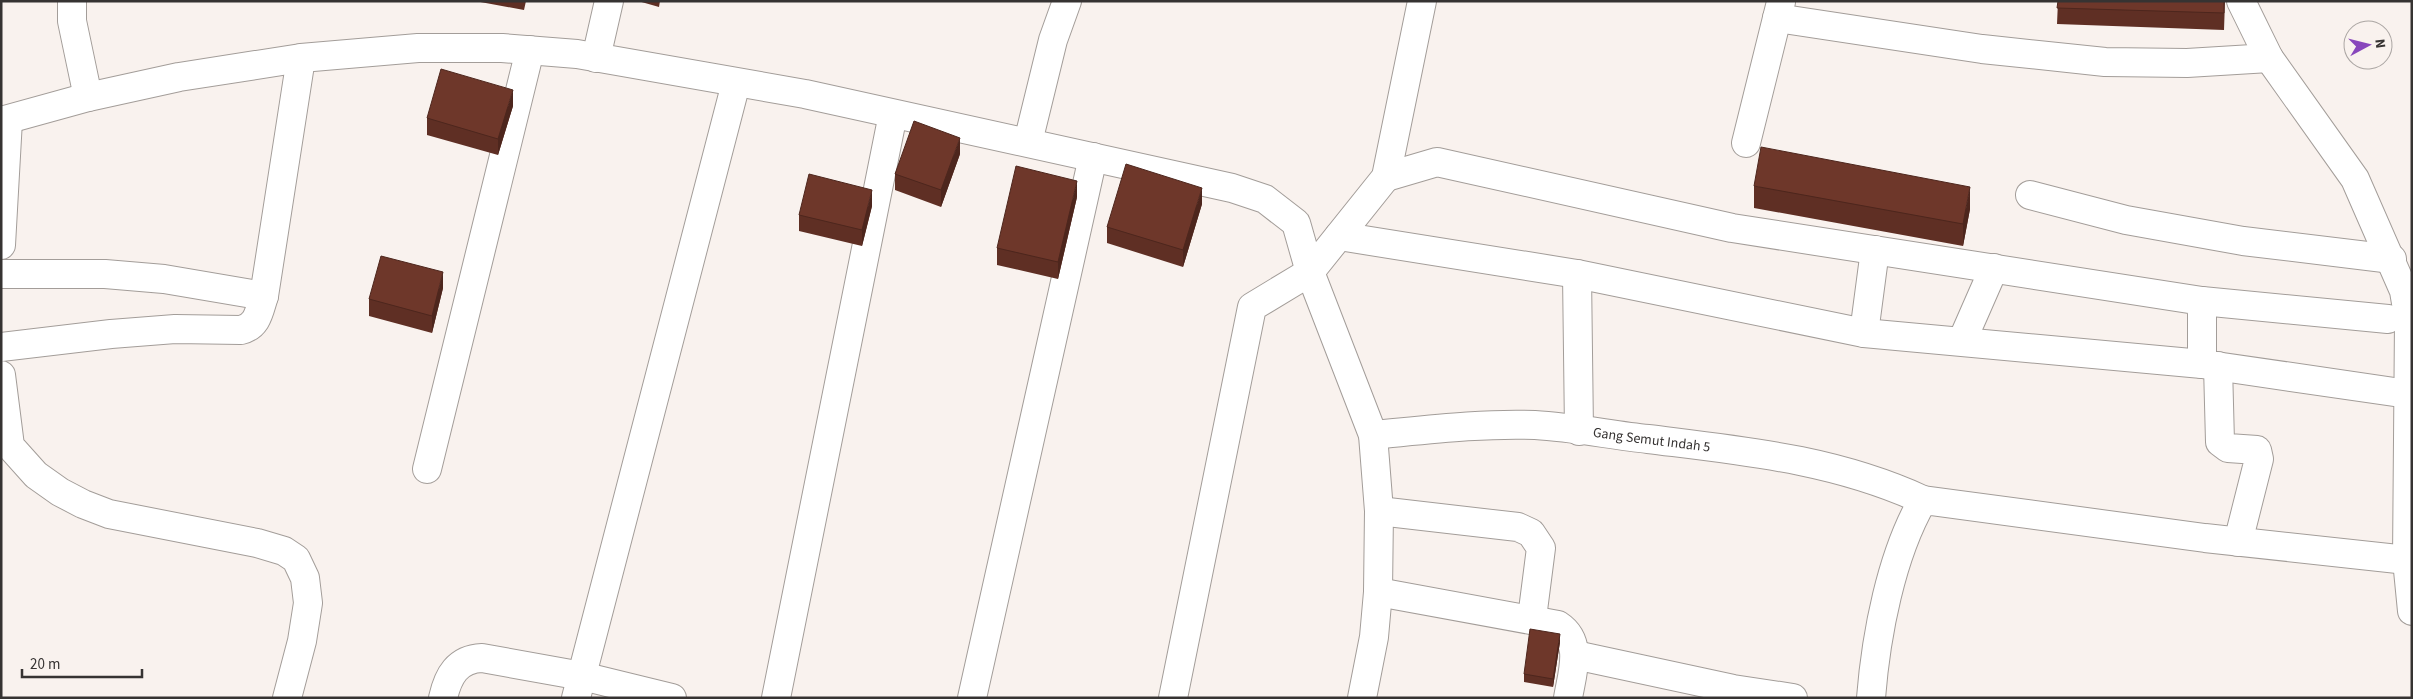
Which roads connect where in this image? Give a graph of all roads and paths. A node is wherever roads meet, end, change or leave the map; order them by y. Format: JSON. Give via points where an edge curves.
{"nodes":[{"id":1,"x":72,"y":1,"type":"edge"},
{"id":2,"x":609,"y":1,"type":"edge"},
{"id":3,"x":1067,"y":1,"type":"edge"},
{"id":4,"x":1422,"y":1,"type":"edge"},
{"id":5,"x":2241,"y":1,"type":"edge"},
{"id":6,"x":1779,"y":10,"type":"edge"},
{"id":7,"x":530,"y":50,"type":"junction"},
{"id":8,"x":301,"y":58,"type":"junction"},
{"id":9,"x":596,"y":58,"type":"junction"},
{"id":10,"x":2269,"y":58,"type":"junction"},
{"id":11,"x":736,"y":83,"type":"junction"},
{"id":12,"x":88,"y":97,"type":"junction"},
{"id":13,"x":893,"y":114,"type":"junction"},
{"id":14,"x":4,"y":120,"type":"edge"},
{"id":15,"x":1028,"y":142,"type":"junction"},
{"id":16,"x":1746,"y":143,"type":"dead end"},
{"id":17,"x":1093,"y":156,"type":"junction"},
{"id":18,"x":1386,"y":178,"type":"junction"},
{"id":19,"x":2030,"y":195,"type":"dead end"},
{"id":20,"x":1339,"y":236,"type":"junction"},
{"id":21,"x":1,"y":245,"type":"edge"},
{"id":22,"x":1874,"y":250,"type":"junction"},
{"id":23,"x":2392,"y":259,"type":"junction"},
{"id":24,"x":1994,"y":268,"type":"junction"},
{"id":25,"x":1310,"y":272,"type":"junction"},
{"id":26,"x":1,"y":274,"type":"edge"},
{"id":27,"x":1577,"y":274,"type":"junction"},
{"id":28,"x":264,"y":296,"type":"junction"},
{"id":29,"x":2202,"y":301,"type":"junction"},
{"id":30,"x":2388,"y":319,"type":"dead end"},
{"id":31,"x":1864,"y":333,"type":"junction"},
{"id":32,"x":1962,"y":342,"type":"junction"},
{"id":33,"x":1,"y":348,"type":"edge"},
{"id":34,"x":2210,"y":364,"type":"junction"},
{"id":35,"x":1,"y":375,"type":"edge"},
{"id":36,"x":2408,"y":394,"type":"junction"},
{"id":37,"x":1578,"y":431,"type":"junction"},
{"id":38,"x":1372,"y":435,"type":"junction"},
{"id":39,"x":428,"y":469,"type":"dead end"},
{"id":40,"x":1923,"y":500,"type":"junction"},
{"id":41,"x":1379,"y":512,"type":"junction"},
{"id":42,"x":2238,"y":542,"type":"junction"},
{"id":43,"x":2407,"y":560,"type":"junction"},
{"id":44,"x":1378,"y":592,"type":"junction"},
{"id":45,"x":2412,"y":610,"type":"edge"},
{"id":46,"x":1532,"y":618,"type":"junction"},
{"id":47,"x":1575,"y":655,"type":"junction"},
{"id":48,"x":579,"y":687,"type":"edge"},
{"id":49,"x":1732,"y":694,"type":"edge"},
{"id":50,"x":287,"y":698,"type":"edge"},
{"id":51,"x":443,"y":698,"type":"edge"},
{"id":52,"x":672,"y":698,"type":"edge"},
{"id":53,"x":776,"y":698,"type":"edge"},
{"id":54,"x":972,"y":698,"type":"edge"},
{"id":55,"x":1173,"y":698,"type":"edge"},
{"id":56,"x":1362,"y":698,"type":"edge"},
{"id":57,"x":1568,"y":698,"type":"edge"},
{"id":58,"x":1793,"y":698,"type":"edge"},
{"id":59,"x":1871,"y":698,"type":"edge"}],
"edges":[{"from":1,"to":12,"type":"street","via":[[72,21]]},
{"from":2,"to":9,"type":"street"},
{"from":3,"to":15,"type":"street","via":[[1053,40]]},
{"from":4,"to":18,"type":"street"},
{"from":5,"to":10,"type":"street"},
{"from":6,"to":10,"type":"street","via":[[1982,49],[2105,62],[2186,63]]},
{"from":6,"to":16,"type":"street"},
{"from":7,"to":8,"type":"street","via":[[418,48]]},
{"from":7,"to":9,"type":"street"},
{"from":7,"to":39,"type":"street"},
{"from":8,"to":12,"type":"street","via":[[180,77]]},
{"from":8,"to":28,"type":"street"},
{"from":9,"to":11,"type":"street"},
{"from":10,"to":23,"type":"street","via":[[2355,179]]},
{"from":11,"to":13,"type":"street","via":[[805,94]]},
{"from":11,"to":48,"type":"street"},
{"from":12,"to":14,"type":"street"},
{"from":13,"to":15,"type":"street"},
{"from":13,"to":53,"type":"street"},
{"from":14,"to":21,"type":"street"},
{"from":15,"to":17,"type":"street"},
{"from":17,"to":25,"type":"street","via":[[1232,188],[1265,199],[1296,223]]},
{"from":17,"to":54,"type":"street"},
{"from":18,"to":20,"type":"street"},
{"from":18,"to":22,"type":"street","via":[[1437,162],[1732,228]]},
{"from":19,"to":23,"type":"street","via":[[2126,220],[2243,241]]},
{"from":20,"to":25,"type":"street"},
{"from":20,"to":27,"type":"street"},
{"from":22,"to":24,"type":"street"},
{"from":22,"to":31,"type":"street"},
{"from":23,"to":36,"type":"street","via":[[2408,307]]},
{"from":24,"to":29,"type":"street"},
{"from":24,"to":32,"type":"street"},
{"from":25,"to":38,"type":"street"},
{"from":25,"to":55,"type":"street","via":[[1252,307]]},
{"from":26,"to":28,"type":"street","via":[[105,274],[164,279]]},
{"from":27,"to":31,"type":"street"},
{"from":27,"to":37,"type":"street"},
{"from":28,"to":33,"type":"street","via":[[254,324],[241,330],[111,334]]},
{"from":29,"to":30,"type":"street"},
{"from":29,"to":34,"type":"street"},
{"from":31,"to":32,"type":"street"},
{"from":32,"to":34,"type":"street"},
{"from":34,"to":36,"type":"street"},
{"from":34,"to":42,"type":"street","via":[[2220,442],[2228,448],[2257,450],[2259,459]]},
{"from":35,"to":50,"type":"street","via":[[10,446],[36,475],[60,492],[109,514],[257,543],[284,551],[296,559],[304,578],[308,603]]},
{"from":36,"to":43,"type":"street"},
{"from":37,"to":38,"type":"street","name":"Gang Semut Indah 5","via":[[1535,425]]},
{"from":37,"to":40,"type":"street","name":"Gang Semut Indah 5","via":[[1758,453],[1828,466],[1898,488]]},
{"from":38,"to":41,"type":"street"},
{"from":40,"to":42,"type":"street","name":"Gang Semut Indah 5"},
{"from":40,"to":59,"type":"street","via":[[1901,549],[1874,663]]},
{"from":41,"to":44,"type":"street"},
{"from":41,"to":46,"type":"street","via":[[1518,527],[1531,533],[1541,548]]},
{"from":42,"to":43,"type":"street","name":"Gang Semut Indah 5"},
{"from":43,"to":45,"type":"street"},
{"from":44,"to":46,"type":"street"},
{"from":44,"to":56,"type":"street","via":[[1374,637]]},
{"from":46,"to":47,"type":"street","via":[[1564,628]]},
{"from":47,"to":49,"type":"street"},
{"from":47,"to":57,"type":"street"},
{"from":48,"to":51,"type":"street","via":[[491,660],[470,659],[448,679]]},
{"from":48,"to":52,"type":"street"},
{"from":49,"to":58,"type":"street"}]}
